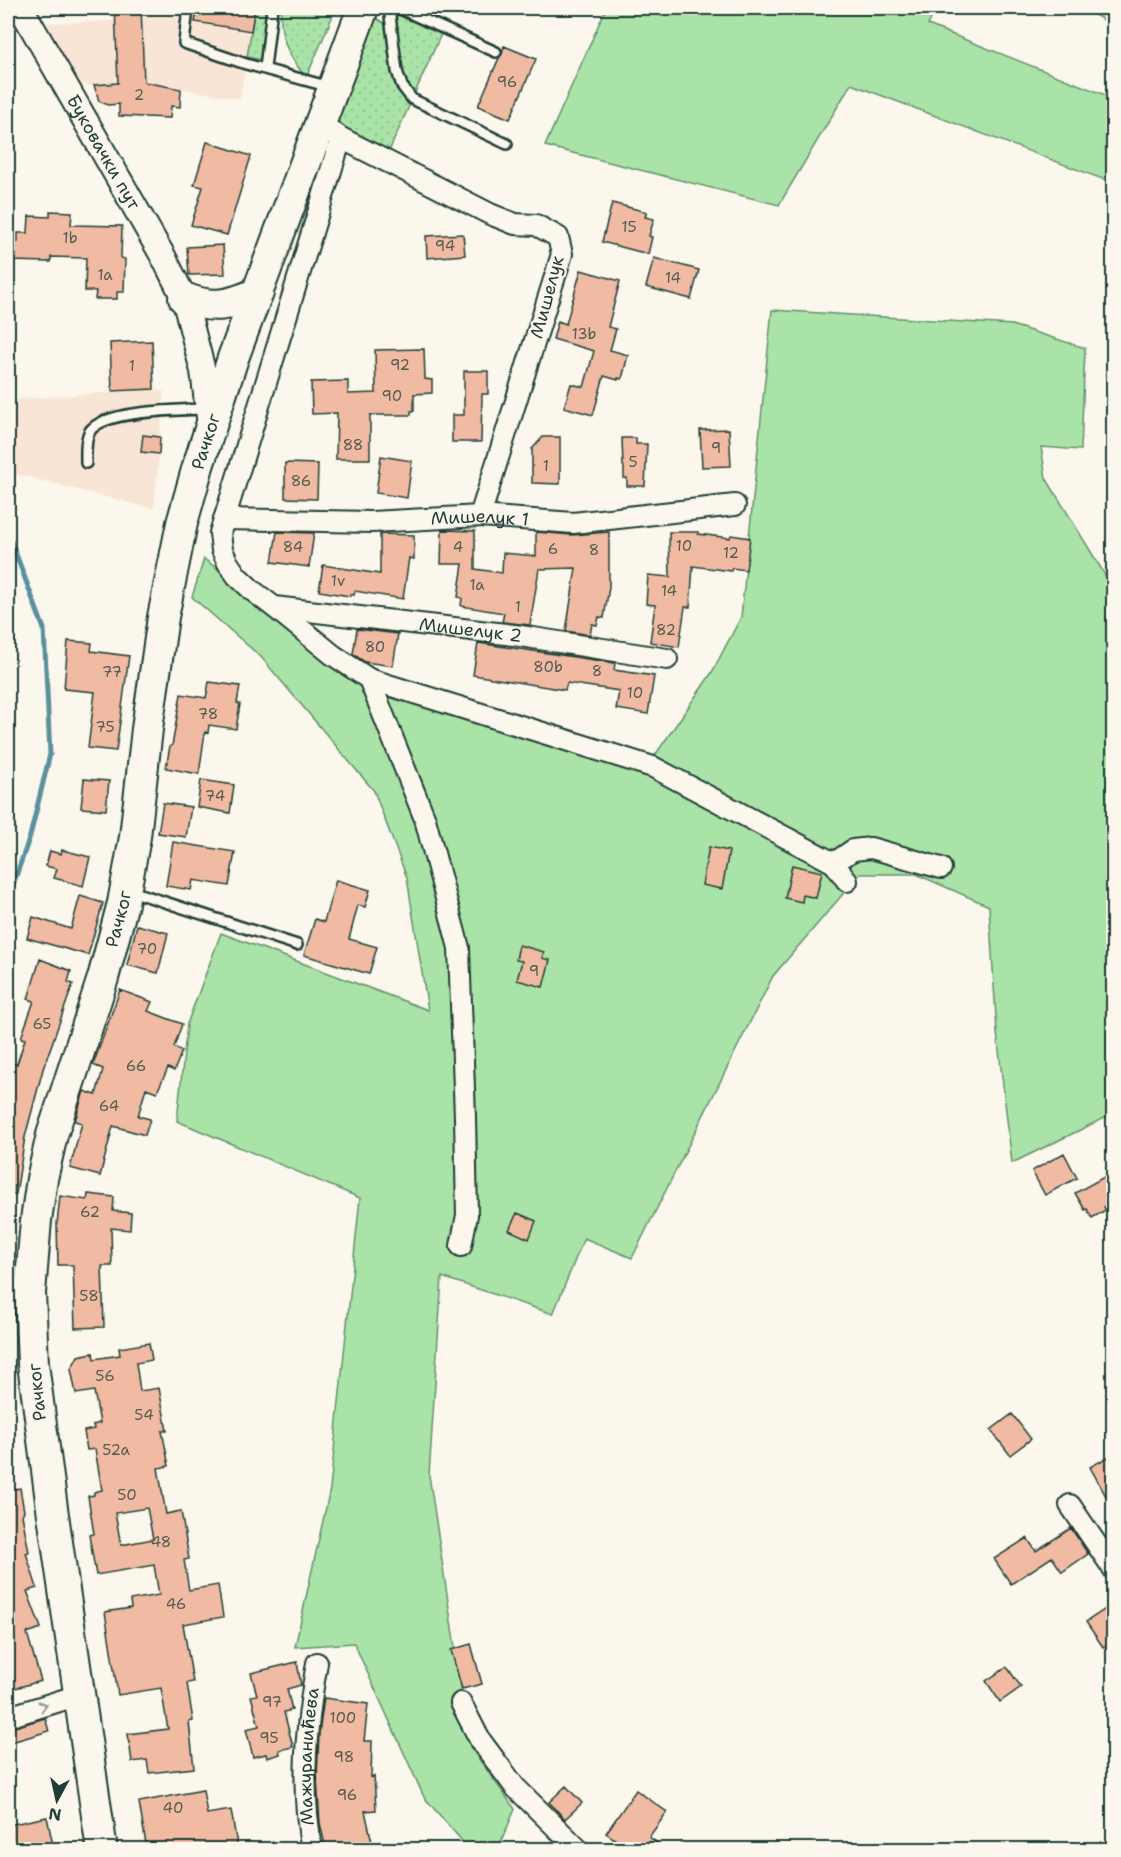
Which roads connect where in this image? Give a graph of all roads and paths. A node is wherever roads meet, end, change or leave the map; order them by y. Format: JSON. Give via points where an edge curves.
{"nodes":[{"id":1,"x":21,"y":8,"type":"edge"},
{"id":2,"x":188,"y":8,"type":"edge"},
{"id":3,"x":272,"y":8,"type":"edge"},
{"id":4,"x":363,"y":8,"type":"edge"},
{"id":5,"x":389,"y":8,"type":"edge"},
{"id":6,"x":398,"y":8,"type":"edge"},
{"id":7,"x":496,"y":52,"type":"dead end"},
{"id":8,"x":265,"y":68,"type":"junction"},
{"id":9,"x":333,"y":88,"type":"junction"},
{"id":10,"x":331,"y":130,"type":"junction"},
{"id":11,"x":507,"y":144,"type":"dead end"},
{"id":12,"x":258,"y":293,"type":"junction"},
{"id":13,"x":184,"y":298,"type":"junction"},
{"id":14,"x":209,"y":418,"type":"junction"},
{"id":15,"x":86,"y":463,"type":"dead end"},
{"id":16,"x":735,"y":506,"type":"dead end"},
{"id":17,"x":480,"y":516,"type":"junction"},
{"id":18,"x":224,"y":519,"type":"junction"},
{"id":19,"x":274,"y":607,"type":"junction"},
{"id":20,"x":667,"y":659,"type":"dead end"},
{"id":21,"x":369,"y":679,"type":"junction"},
{"id":22,"x":834,"y":863,"type":"junction"},
{"id":23,"x":941,"y":868,"type":"dead end"},
{"id":24,"x":847,"y":881,"type":"dead end"},
{"id":25,"x":126,"y":889,"type":"junction"},
{"id":26,"x":297,"y":945,"type":"dead end"},
{"id":27,"x":461,"y":1246,"type":"dead end"},
{"id":28,"x":1070,"y":1505,"type":"dead end"},
{"id":29,"x":1113,"y":1570,"type":"edge"},
{"id":30,"x":317,"y":1663,"type":"dead end"},
{"id":31,"x":79,"y":1695,"type":"junction"},
{"id":32,"x":461,"y":1703,"type":"dead end"},
{"id":33,"x":8,"y":1717,"type":"edge"},
{"id":34,"x":102,"y":1850,"type":"edge"},
{"id":35,"x":312,"y":1850,"type":"edge"},
{"id":36,"x":579,"y":1850,"type":"edge"}],
"edges":[{"from":1,"to":13,"type":"street","name":"Буковачки пут"},
{"from":2,"to":8,"type":"lane","via":[[184,43]]},
{"from":3,"to":8,"type":"lane"},
{"from":4,"to":9,"type":"main road","name":"Рачког"},
{"from":5,"to":11,"type":"lane","via":[[397,71],[412,99]]},
{"from":6,"to":7,"type":"lane"},
{"from":8,"to":9,"type":"lane"},
{"from":9,"to":10,"type":"main road","name":"Рачког"},
{"from":10,"to":12,"type":"main road","name":"Рачког"},
{"from":10,"to":17,"type":"street","name":"Мишелук","via":[[490,213],[515,224],[536,225],[558,237],[562,254]]},
{"from":10,"to":18,"type":"street"},
{"from":12,"to":13,"type":"main road","via":[[224,306]]},
{"from":12,"to":14,"type":"main road","name":"Рачког"},
{"from":13,"to":14,"type":"street","name":"Буковачки пут"},
{"from":14,"to":15,"type":"lane","via":[[162,411],[110,419],[88,433]]},
{"from":14,"to":25,"type":"main road","name":"Рачког","via":[[169,582]]},
{"from":16,"to":17,"type":"street","name":"Мишелук 1","via":[[573,523]]},
{"from":17,"to":18,"type":"street","name":"Мишелук 1","via":[[372,522]]},
{"from":18,"to":19,"type":"street","via":[[220,533],[228,563],[237,576]]},
{"from":19,"to":20,"type":"street","name":"Мишелук 2","via":[[504,634]]},
{"from":19,"to":21,"type":"street","via":[[333,656]]},
{"from":21,"to":22,"type":"street","via":[[654,767]]},
{"from":21,"to":27,"type":"street","via":[[425,819],[459,948],[467,1215]]},
{"from":22,"to":23,"type":"street","via":[[853,850],[872,848]]},
{"from":22,"to":24,"type":"street"},
{"from":25,"to":26,"type":"lane"},
{"from":25,"to":31,"type":"main road","name":"Рачког","via":[[104,978],[52,1135],[32,1260],[33,1364]]},
{"from":28,"to":29,"type":"street"},
{"from":30,"to":35,"type":"street","name":"Мажуранићева","via":[[306,1745]]},
{"from":33,"to":31,"type":"street","one_way":true},
{"from":31,"to":34,"type":"main road","name":"Рачког"},
{"from":32,"to":36,"type":"street","via":[[480,1740],[515,1787]]}]}
